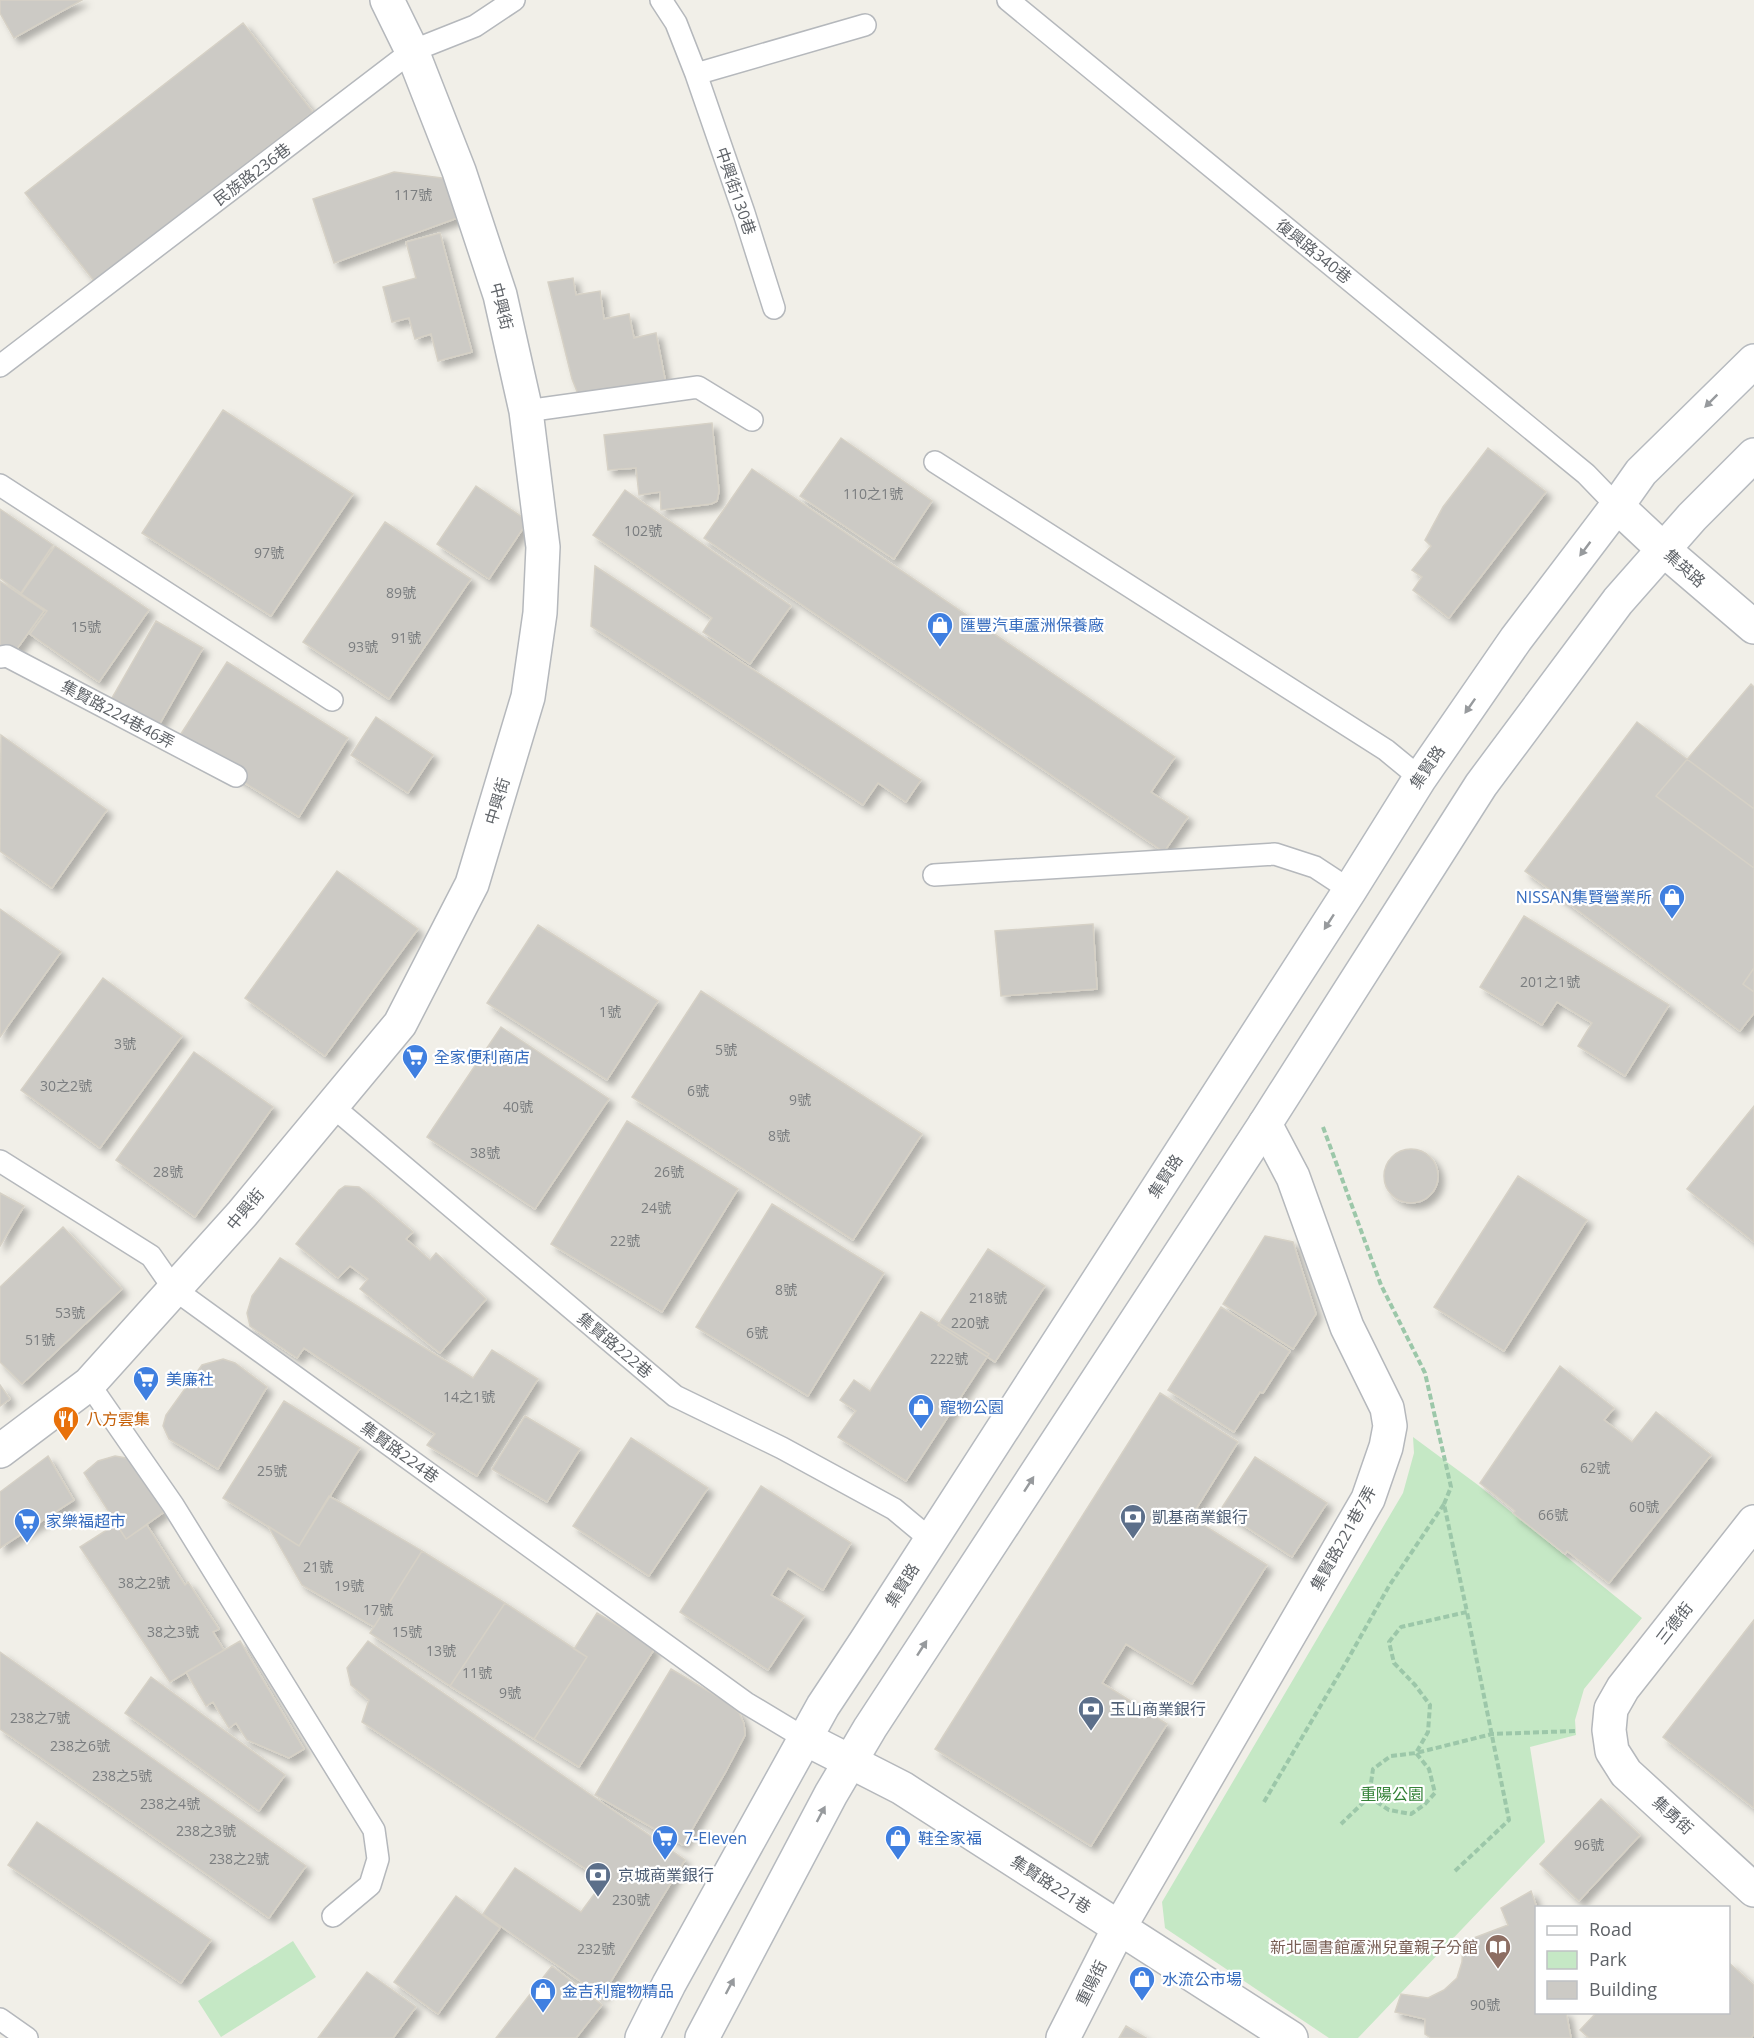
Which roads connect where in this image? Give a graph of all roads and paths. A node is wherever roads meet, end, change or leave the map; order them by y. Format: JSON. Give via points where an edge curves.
{"nodes":[{"id":1,"x":387,"y":0,"type":"edge"},
{"id":2,"x":514,"y":0,"type":"edge"},
{"id":3,"x":661,"y":0,"type":"edge"},
{"id":4,"x":1008,"y":0,"type":"edge"},
{"id":5,"x":865,"y":24,"type":"dead end"},
{"id":6,"x":412,"y":51,"type":"junction"},
{"id":7,"x":696,"y":74,"type":"junction"},
{"id":8,"x":774,"y":308,"type":"dead end"},
{"id":9,"x":1754,"y":361,"type":"edge"},
{"id":10,"x":0,"y":366,"type":"edge"},
{"id":11,"x":526,"y":411,"type":"junction"},
{"id":12,"x":752,"y":420,"type":"dead end"},
{"id":13,"x":1754,"y":454,"type":"edge"},
{"id":14,"x":935,"y":462,"type":"dead end"},
{"id":15,"x":0,"y":485,"type":"edge"},
{"id":16,"x":1617,"y":506,"type":"junction"},
{"id":17,"x":1664,"y":550,"type":"junction"},
{"id":18,"x":1754,"y":627,"type":"edge"},
{"id":19,"x":0,"y":657,"type":"edge"},
{"id":20,"x":332,"y":700,"type":"dead end"},
{"id":21,"x":236,"y":776,"type":"dead end"},
{"id":22,"x":1420,"y":778,"type":"junction"},
{"id":23,"x":934,"y":875,"type":"dead end"},
{"id":24,"x":1350,"y":890,"type":"junction"},
{"id":25,"x":331,"y":1105,"type":"junction"},
{"id":26,"x":1265,"y":1124,"type":"junction"},
{"id":27,"x":1323,"y":1127,"type":"dead end"},
{"id":28,"x":0,"y":1161,"type":"edge"},
{"id":29,"x":174,"y":1289,"type":"junction"},
{"id":30,"x":89,"y":1384,"type":"junction"},
{"id":31,"x":0,"y":1451,"type":"edge"},
{"id":32,"x":1444,"y":1504,"type":"junction"},
{"id":33,"x":1754,"y":1522,"type":"edge"},
{"id":34,"x":930,"y":1539,"type":"junction"},
{"id":35,"x":1467,"y":1612,"type":"junction"},
{"id":36,"x":1609,"y":1730,"type":"junction"},
{"id":37,"x":1492,"y":1734,"type":"junction"},
{"id":38,"x":806,"y":1739,"type":"junction"},
{"id":39,"x":1416,"y":1753,"type":"junction"},
{"id":40,"x":850,"y":1761,"type":"junction"},
{"id":41,"x":1369,"y":1797,"type":"junction"},
{"id":42,"x":1264,"y":1802,"type":"dead end"},
{"id":43,"x":1341,"y":1824,"type":"dead end"},
{"id":44,"x":1455,"y":1871,"type":"dead end"},
{"id":45,"x":1754,"y":1890,"type":"edge"},
{"id":46,"x":333,"y":1916,"type":"dead end"},
{"id":47,"x":1119,"y":1928,"type":"junction"},
{"id":48,"x":0,"y":2019,"type":"edge"},
{"id":49,"x":27,"y":2038,"type":"edge"},
{"id":50,"x":642,"y":2038,"type":"edge"},
{"id":51,"x":702,"y":2038,"type":"edge"},
{"id":52,"x":1063,"y":2038,"type":"edge"},
{"id":53,"x":1291,"y":2038,"type":"edge"}],
"edges":[{"from":1,"to":6,"type":"street","name":"中興街"},
{"from":2,"to":6,"type":"lane","name":"民族路236巷","via":[[475,26]]},
{"from":3,"to":7,"type":"lane","name":"中興街130巷","via":[[676,23]]},
{"from":4,"to":16,"type":"lane","name":"復興路340巷","via":[[1577,467]]},
{"from":5,"to":7,"type":"lane"},
{"from":6,"to":10,"type":"lane","name":"民族路236巷"},
{"from":6,"to":11,"type":"street","name":"中興街","via":[[459,171],[500,295]]},
{"from":7,"to":8,"type":"lane","name":"中興街130巷"},
{"from":9,"to":16,"type":"street","name":"集賢路","one_way":true,"via":[[1641,472]]},
{"from":11,"to":12,"type":"lane","via":[[698,387]]},
{"from":11,"to":25,"type":"street","name":"中興街","via":[[543,547],[540,613],[528,697],[472,884],[400,1024]]},
{"from":13,"to":17,"type":"street"},
{"from":14,"to":22,"type":"lane","via":[[1386,750]]},
{"from":15,"to":20,"type":"lane"},
{"from":16,"to":17,"type":"street","name":"集英路"},
{"from":16,"to":22,"type":"street","name":"集賢路","one_way":true,"via":[[1516,639]]},
{"from":17,"to":18,"type":"street","name":"集英路"},
{"from":17,"to":26,"type":"street","via":[[1618,601],[1481,785]]},
{"from":19,"to":21,"type":"lane","name":"集賢路224巷46弄","via":[[7,656]]},
{"from":22,"to":24,"type":"street","name":"集賢路"},
{"from":23,"to":24,"type":"lane","via":[[1275,854],[1315,867]]},
{"from":24,"to":34,"type":"street","name":"集賢路","one_way":true},
{"from":25,"to":29,"type":"street","name":"中興街","via":[[242,1214]]},
{"from":25,"to":34,"type":"lane","name":"集賢路222巷","via":[[675,1396],[894,1509]]},
{"from":40,"to":26,"type":"street","one_way":true},
{"from":26,"to":47,"type":"street","name":"集賢路221巷7弄","via":[[1293,1177],[1347,1327],[1387,1408],[1390,1426],[1368,1500]]},
{"from":27,"to":32,"type":"path","via":[[1381,1285],[1425,1373],[1451,1487]]},
{"from":28,"to":29,"type":"lane","name":"集賢路224巷","via":[[152,1256]]},
{"from":29,"to":30,"type":"street","name":"中興街"},
{"from":29,"to":38,"type":"lane","name":"集賢路224巷","via":[[746,1703]]},
{"from":30,"to":31,"type":"street","name":"中興街"},
{"from":30,"to":46,"type":"lane","via":[[173,1505],[374,1830],[378,1859],[370,1885]]},
{"from":32,"to":35,"type":"path"},
{"from":32,"to":42,"type":"path","via":[[1389,1586]]},
{"from":33,"to":36,"type":"street","name":"三德街","via":[[1623,1688],[1611,1709]]},
{"from":34,"to":38,"type":"street","name":"集賢路"},
{"from":35,"to":37,"type":"path"},
{"from":35,"to":39,"type":"path","via":[[1401,1627],[1389,1642],[1394,1663],[1430,1705],[1428,1732]]},
{"from":36,"to":37,"type":"path"},
{"from":36,"to":45,"type":"street","name":"集勇街","via":[[1612,1751],[1626,1773]]},
{"from":37,"to":39,"type":"path"},
{"from":37,"to":44,"type":"path","via":[[1509,1820]]},
{"from":38,"to":40,"type":"street","name":"集賢路221巷"},
{"from":38,"to":50,"type":"street","name":"集賢路"},
{"from":39,"to":41,"type":"path","via":[[1391,1756],[1373,1769]]},
{"from":39,"to":41,"type":"path","via":[[1429,1769],[1435,1793],[1424,1805],[1412,1814],[1389,1810]]},
{"from":40,"to":47,"type":"street","name":"集賢路221巷","via":[[902,1788]]},
{"from":51,"to":40,"type":"street","one_way":true},
{"from":41,"to":43,"type":"path"},
{"from":47,"to":52,"type":"street","name":"重陽街"},
{"from":47,"to":53,"type":"street","name":"集賢路221巷"},
{"from":48,"to":49,"type":"lane"}]}
